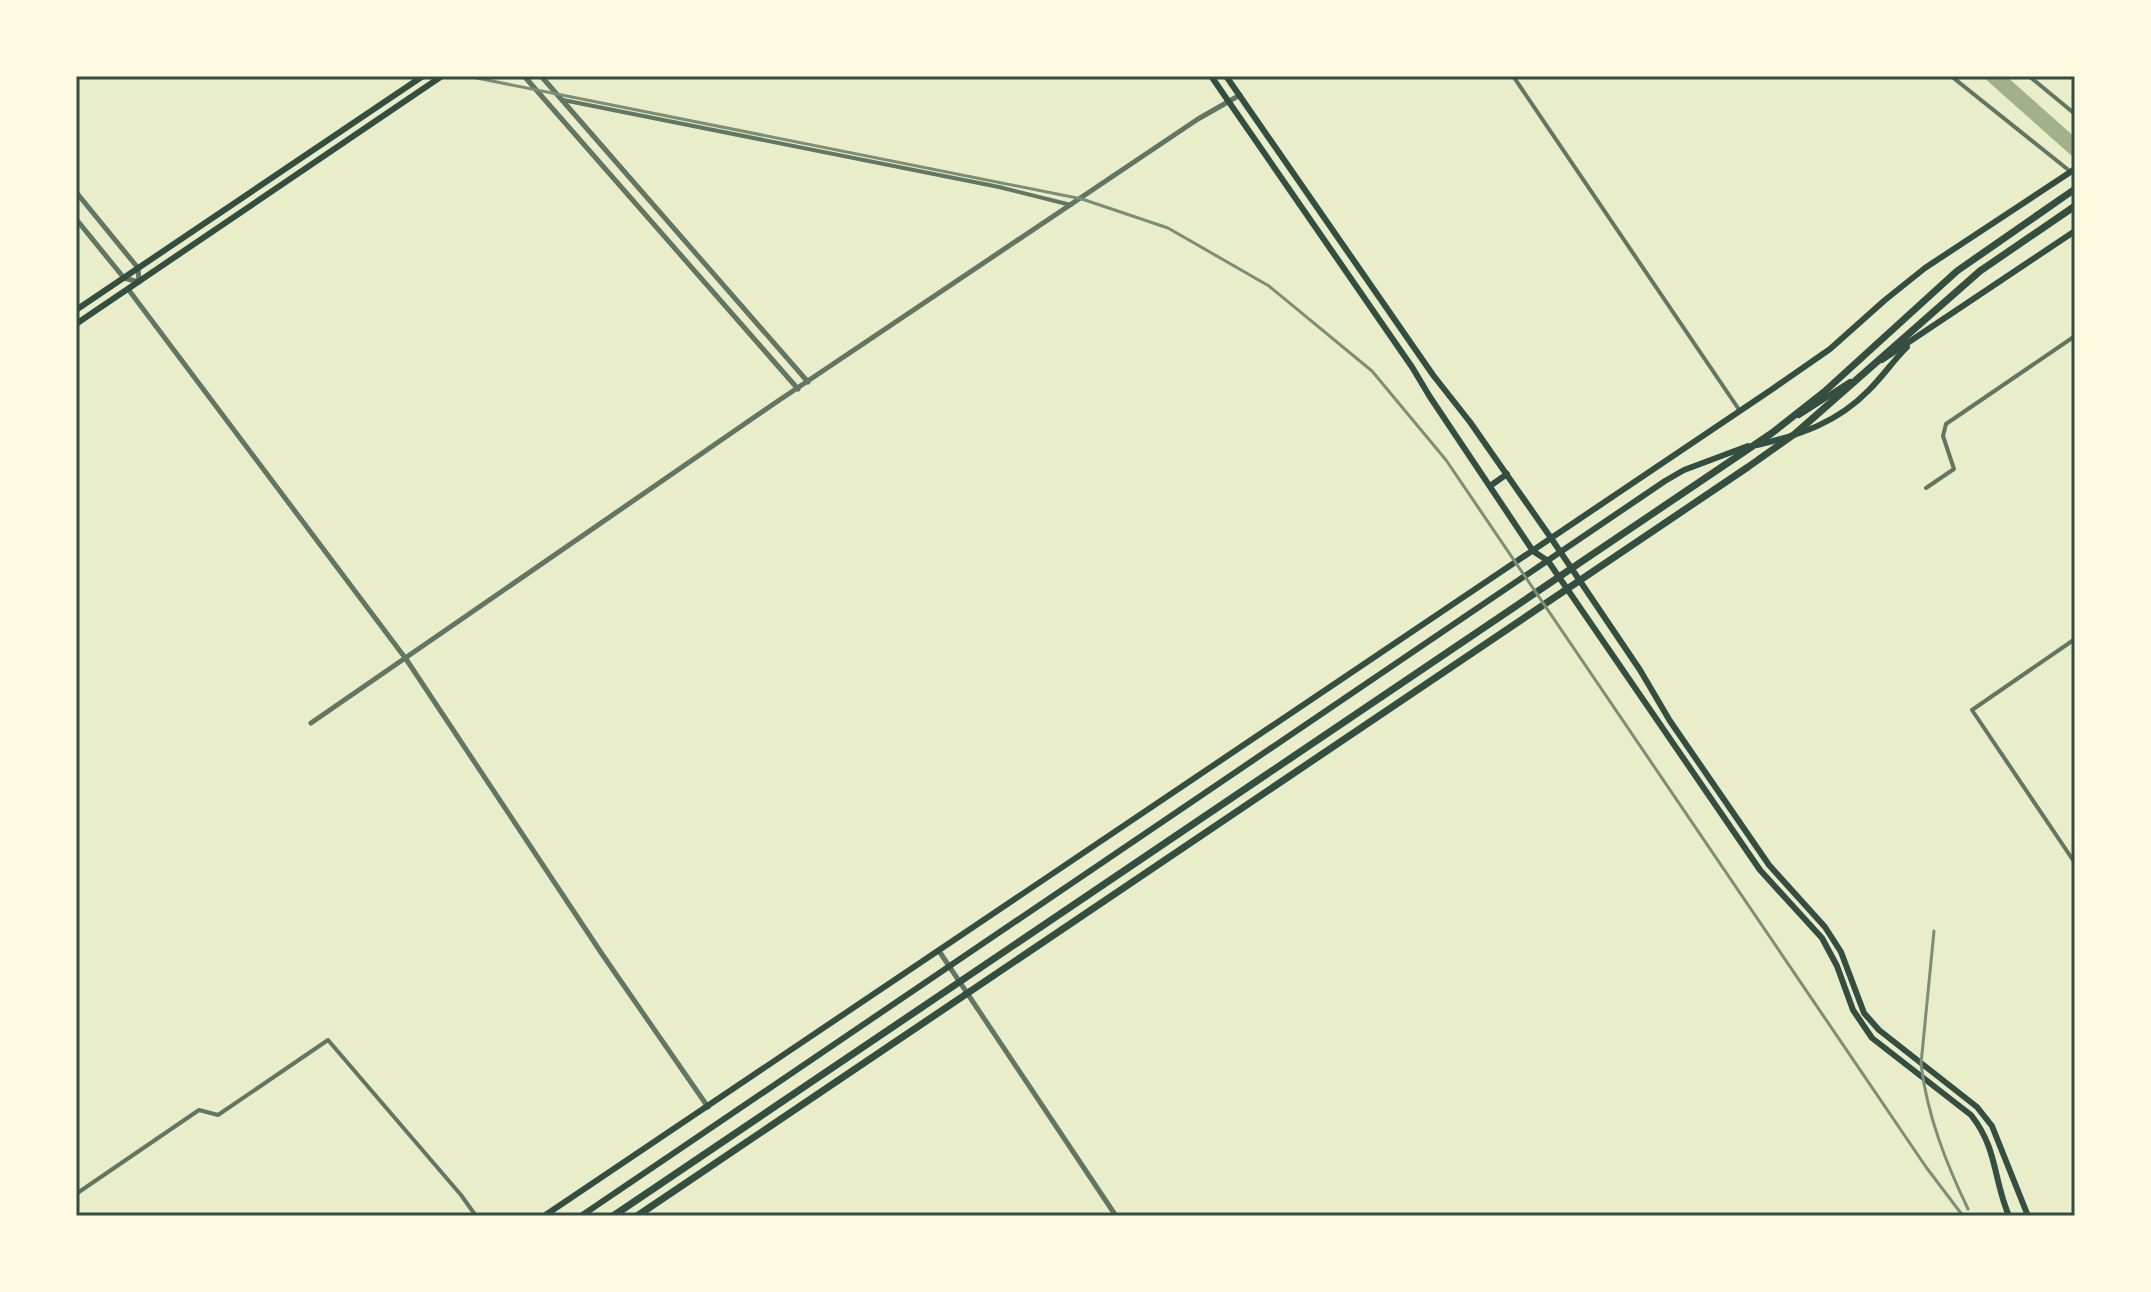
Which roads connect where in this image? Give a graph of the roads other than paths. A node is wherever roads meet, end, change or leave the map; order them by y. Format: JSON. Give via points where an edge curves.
{"nodes":[{"id":1,"x":423,"y":76,"type":"edge"},
{"id":2,"x":442,"y":76,"type":"edge"},
{"id":3,"x":524,"y":76,"type":"edge"},
{"id":4,"x":541,"y":76,"type":"edge"},
{"id":5,"x":1211,"y":76,"type":"edge"},
{"id":6,"x":1226,"y":76,"type":"edge"},
{"id":7,"x":1513,"y":76,"type":"edge"},
{"id":8,"x":1951,"y":76,"type":"edge"},
{"id":9,"x":2029,"y":76,"type":"edge"},
{"id":10,"x":1240,"y":95,"type":"junction"},
{"id":11,"x":561,"y":99,"type":"junction"},
{"id":12,"x":1229,"y":102,"type":"junction"},
{"id":13,"x":2075,"y":114,"type":"edge"},
{"id":14,"x":2073,"y":170,"type":"edge"},
{"id":15,"x":2075,"y":189,"type":"edge"},
{"id":16,"x":76,"y":192,"type":"edge"},
{"id":17,"x":1072,"y":206,"type":"junction"},
{"id":18,"x":2075,"y":206,"type":"edge"},
{"id":19,"x":76,"y":219,"type":"edge"},
{"id":20,"x":2075,"y":231,"type":"edge"},
{"id":21,"x":138,"y":268,"type":"junction"},
{"id":22,"x":124,"y":278,"type":"junction"},
{"id":23,"x":139,"y":282,"type":"junction"},
{"id":24,"x":128,"y":289,"type":"junction"},
{"id":25,"x":76,"y":310,"type":"edge"},
{"id":26,"x":76,"y":324,"type":"edge"},
{"id":27,"x":1919,"y":336,"type":"junction"},
{"id":28,"x":2075,"y":336,"type":"edge"},
{"id":29,"x":808,"y":382,"type":"junction"},
{"id":30,"x":798,"y":389,"type":"junction"},
{"id":31,"x":1740,"y":411,"type":"junction"},
{"id":32,"x":1745,"y":448,"type":"junction"},
{"id":33,"x":1507,"y":474,"type":"junction"},
{"id":34,"x":1490,"y":486,"type":"junction"},
{"id":35,"x":1926,"y":488,"type":"dead end"},
{"id":36,"x":1551,"y":538,"type":"junction"},
{"id":37,"x":1533,"y":551,"type":"junction"},
{"id":38,"x":1560,"y":552,"type":"junction"},
{"id":39,"x":1548,"y":561,"type":"junction"},
{"id":40,"x":2075,"y":639,"type":"edge"},
{"id":41,"x":406,"y":659,"type":"junction"},
{"id":42,"x":311,"y":723,"type":"dead end"},
{"id":43,"x":2075,"y":863,"type":"edge"},
{"id":44,"x":939,"y":951,"type":"junction"},
{"id":45,"x":949,"y":967,"type":"junction"},
{"id":46,"x":708,"y":1107,"type":"junction"},
{"id":47,"x":76,"y":1194,"type":"edge"},
{"id":48,"x":628,"y":1206,"type":"junction"},
{"id":49,"x":476,"y":1216,"type":"edge"},
{"id":50,"x":544,"y":1216,"type":"edge"},
{"id":51,"x":581,"y":1216,"type":"edge"},
{"id":52,"x":607,"y":1216,"type":"edge"},
{"id":53,"x":613,"y":1216,"type":"edge"},
{"id":54,"x":637,"y":1216,"type":"edge"},
{"id":55,"x":1116,"y":1216,"type":"edge"},
{"id":56,"x":2009,"y":1216,"type":"edge"},
{"id":57,"x":2028,"y":1216,"type":"edge"}],
"edges":[{"from":1,"to":21,"type":"main road"},
{"from":2,"to":23,"type":"main road"},
{"from":3,"to":30,"type":"street"},
{"from":4,"to":11,"type":"street"},
{"from":5,"to":12,"type":"main road"},
{"from":6,"to":10,"type":"main road"},
{"from":7,"to":31,"type":"street"},
{"from":8,"to":14,"type":"street"},
{"from":9,"to":13,"type":"street"},
{"from":10,"to":12,"type":"street"},
{"from":10,"to":33,"type":"main road"},
{"from":11,"to":17,"type":"street"},
{"from":11,"to":29,"type":"street"},
{"from":12,"to":17,"type":"street"},
{"from":12,"to":34,"type":"main road"},
{"from":14,"to":31,"type":"main road","via":[[1925,268],[1830,349]]},
{"from":15,"to":48,"type":"highway","via":[[1957,271],[1772,433]]},
{"from":16,"to":21,"type":"street"},
{"from":17,"to":29,"type":"street"},
{"from":18,"to":54,"type":"highway","via":[[1964,284],[1796,433],[1748,467]]},
{"from":19,"to":22,"type":"street"},
{"from":20,"to":27,"type":"main road"},
{"from":21,"to":22,"type":"main road"},
{"from":21,"to":23,"type":"street"},
{"from":22,"to":23,"type":"street"},
{"from":22,"to":25,"type":"main road"},
{"from":23,"to":24,"type":"main road"},
{"from":24,"to":26,"type":"main road"},
{"from":24,"to":41,"type":"street"},
{"from":27,"to":32,"type":"main road"},
{"from":27,"to":32,"type":"main road","via":[[1838,415],[1808,432]]},
{"from":28,"to":35,"type":"street","via":[[1946,424],[1943,436],[1954,469]]},
{"from":29,"to":30,"type":"street"},
{"from":30,"to":41,"type":"street"},
{"from":31,"to":36,"type":"main road"},
{"from":32,"to":38,"type":"main road","via":[[1684,470]]},
{"from":33,"to":34,"type":"main road"},
{"from":33,"to":36,"type":"main road"},
{"from":34,"to":37,"type":"main road"},
{"from":36,"to":37,"type":"main road"},
{"from":36,"to":38,"type":"main road"},
{"from":37,"to":39,"type":"main road"},
{"from":37,"to":44,"type":"main road"},
{"from":38,"to":39,"type":"main road"},
{"from":38,"to":57,"type":"main road","via":[[1769,865],[1825,927],[1841,952],[1864,1013],[1977,1107],[1992,1126]]},
{"from":39,"to":45,"type":"main road"},
{"from":39,"to":56,"type":"main road","via":[[1760,870],[1822,938],[1853,1010],[1872,1038],[1981,1127]]},
{"from":40,"to":43,"type":"street","via":[[1972,710]]},
{"from":41,"to":42,"type":"street"},
{"from":41,"to":46,"type":"street"},
{"from":44,"to":45,"type":"street"},
{"from":44,"to":46,"type":"main road"},
{"from":45,"to":51,"type":"main road"},
{"from":45,"to":55,"type":"street"},
{"from":46,"to":50,"type":"main road"},
{"from":47,"to":49,"type":"street","via":[[199,1110],[218,1115],[328,1040]]},
{"from":48,"to":52,"type":"highway"},
{"from":48,"to":53,"type":"highway"}]}
